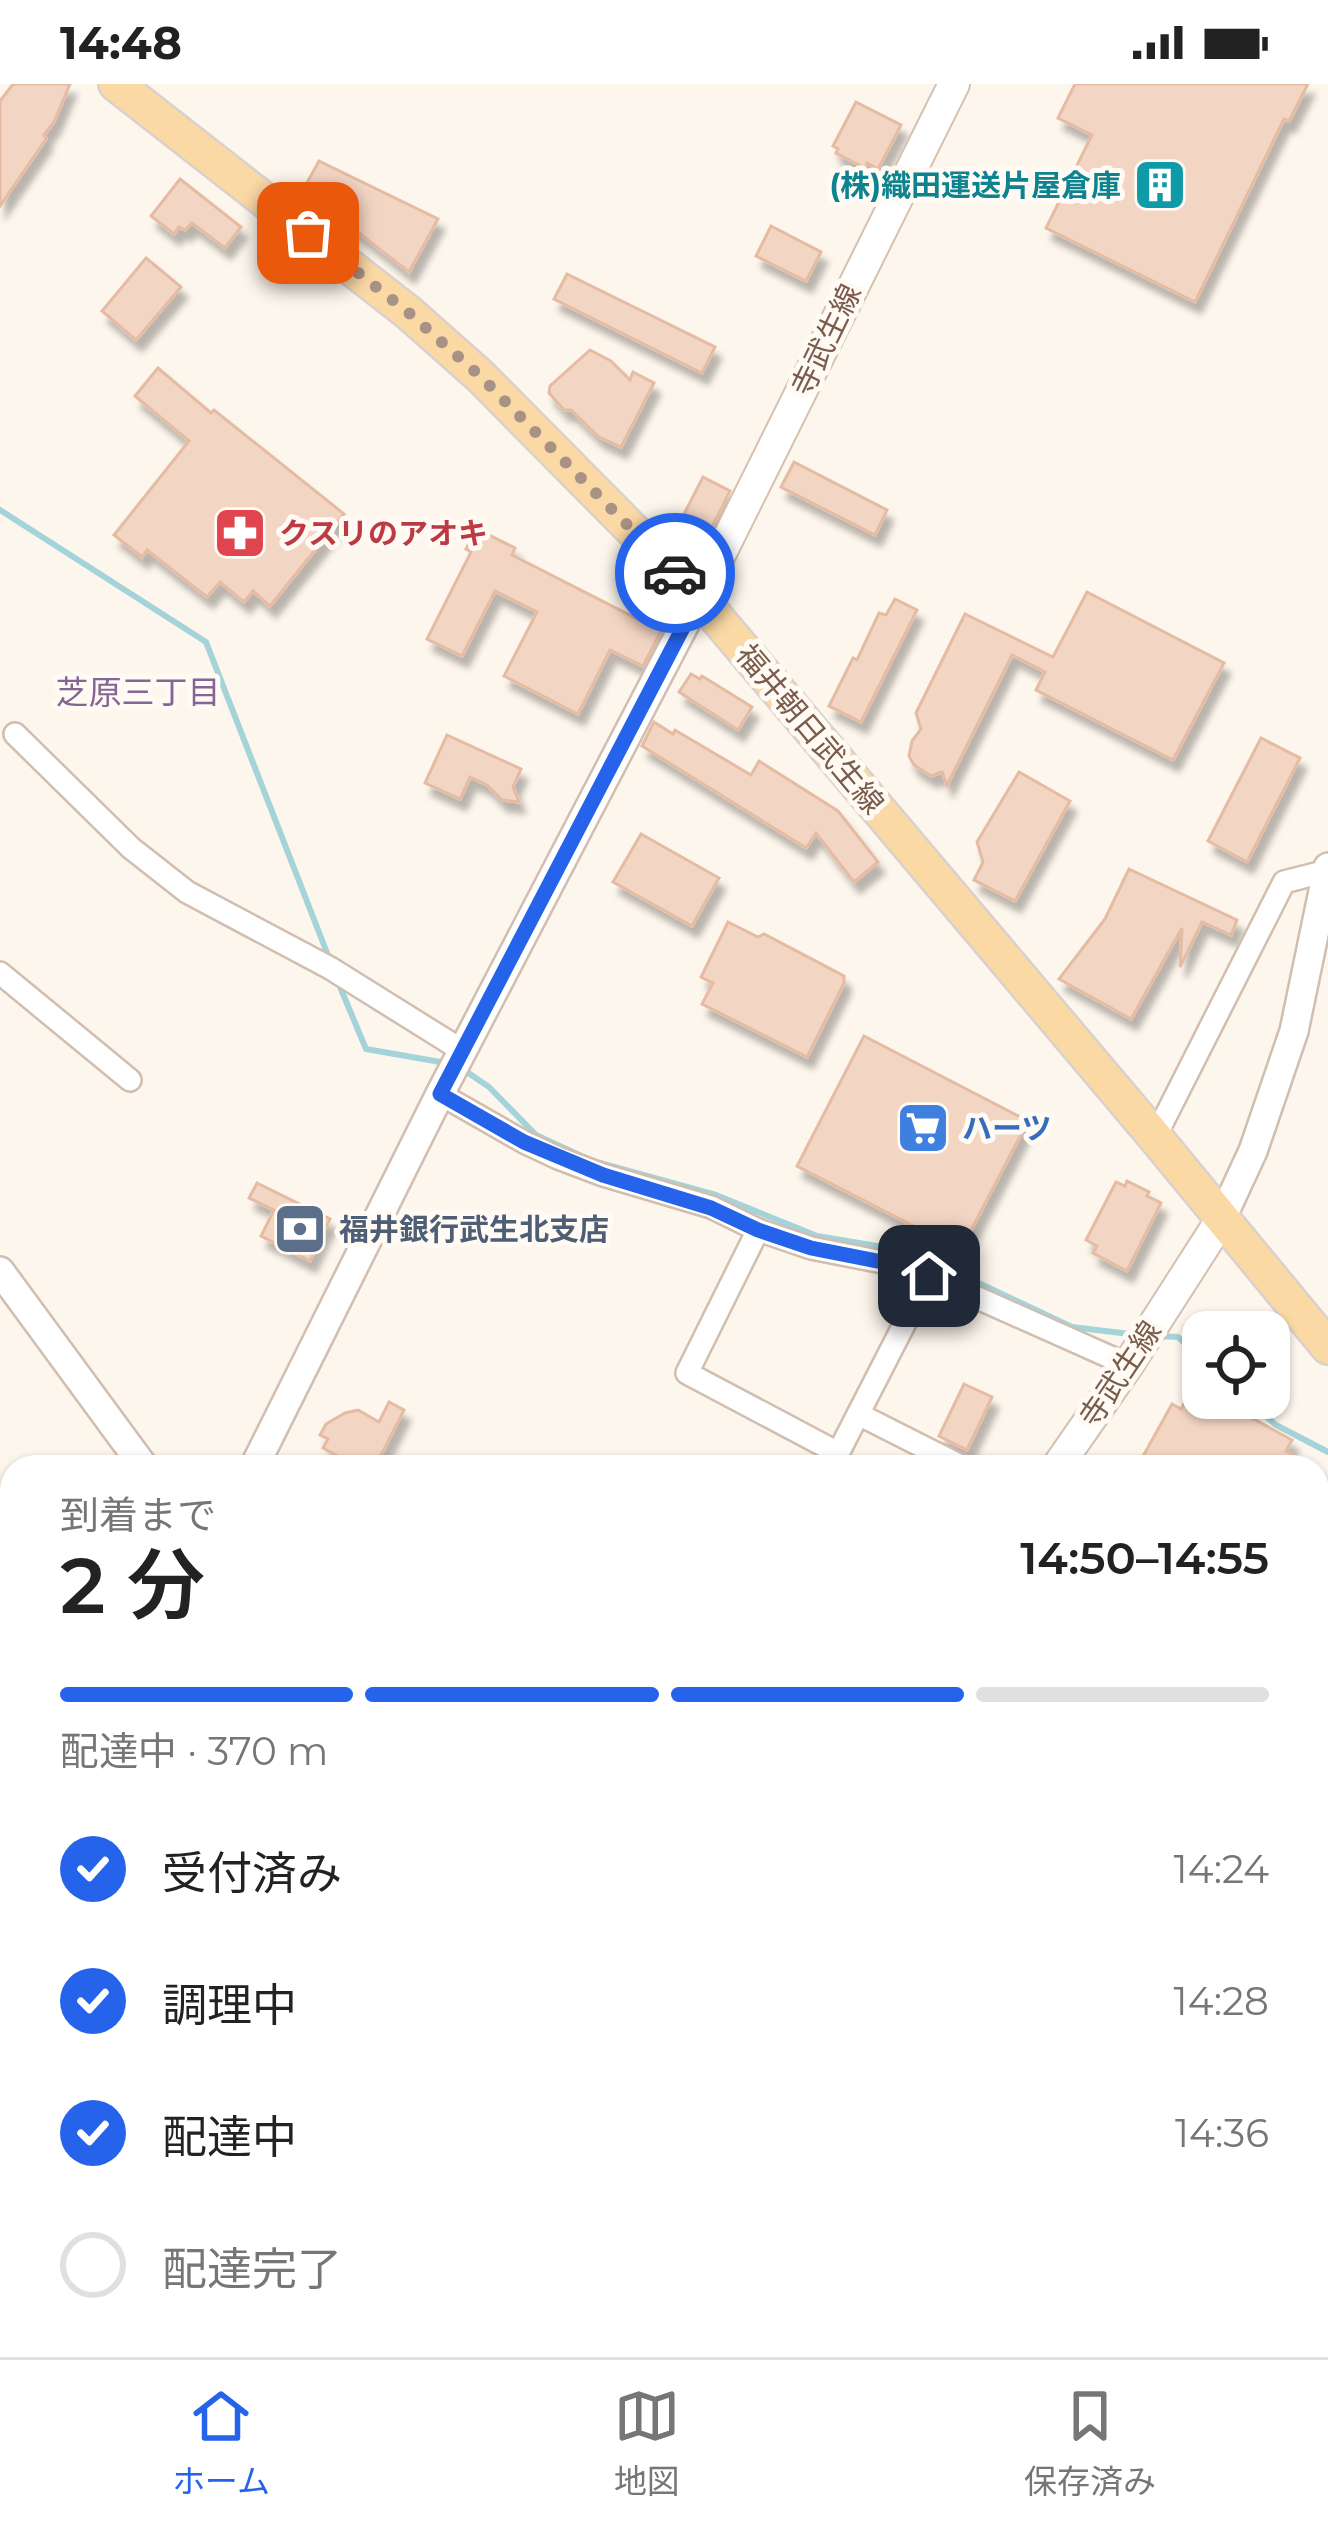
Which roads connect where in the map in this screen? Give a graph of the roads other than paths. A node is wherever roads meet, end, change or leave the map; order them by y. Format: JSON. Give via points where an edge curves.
{"nodes":[{"id":1,"x":116,"y":84,"type":"edge"},
{"id":2,"x":955,"y":84,"type":"edge"},
{"id":3,"x":699,"y":597,"type":"junction"},
{"id":4,"x":15,"y":734,"type":"dead end"},
{"id":5,"x":1328,"y":869,"type":"edge"},
{"id":6,"x":0,"y":973,"type":"edge"},
{"id":7,"x":463,"y":1051,"type":"junction"},
{"id":8,"x":130,"y":1080,"type":"dead end"},
{"id":9,"x":440,"y":1094,"type":"junction"},
{"id":10,"x":1155,"y":1138,"type":"junction"},
{"id":11,"x":1221,"y":1220,"type":"junction"},
{"id":12,"x":758,"y":1230,"type":"junction"},
{"id":13,"x":0,"y":1271,"type":"edge"},
{"id":14,"x":929,"y":1276,"type":"junction"},
{"id":15,"x":1328,"y":1347,"type":"edge"},
{"id":16,"x":1128,"y":1365,"type":"junction"},
{"id":17,"x":860,"y":1415,"type":"junction"},
{"id":18,"x":135,"y":1455,"type":"edge"},
{"id":19,"x":260,"y":1455,"type":"edge"},
{"id":20,"x":826,"y":1455,"type":"edge"},
{"id":21,"x":838,"y":1455,"type":"edge"},
{"id":22,"x":939,"y":1455,"type":"edge"},
{"id":23,"x":1065,"y":1455,"type":"edge"}],
"edges":[{"from":1,"to":3,"type":"main road","name":"福井朝日武生線","via":[[409,313]]},
{"from":2,"to":3,"type":"main road","name":"寺武生線"},
{"from":3,"to":7,"type":"street"},
{"from":3,"to":10,"type":"main road","name":"福井朝日武生線"},
{"from":4,"to":7,"type":"street","via":[[187,892]]},
{"from":5,"to":10,"type":"street","via":[[1284,882]]},
{"from":5,"to":11,"type":"street","via":[[1294,1031]]},
{"from":6,"to":8,"type":"street"},
{"from":7,"to":9,"type":"street"},
{"from":9,"to":12,"type":"street","via":[[558,1158]]},
{"from":9,"to":19,"type":"street"},
{"from":10,"to":11,"type":"main road","name":"福井朝日武生線"},
{"from":11,"to":15,"type":"main road","name":"福井朝日武生線"},
{"from":11,"to":16,"type":"main road","name":"寺武生線"},
{"from":12,"to":14,"type":"street"},
{"from":12,"to":20,"type":"street","via":[[687,1373]]},
{"from":13,"to":18,"type":"street"},
{"from":14,"to":16,"type":"street"},
{"from":14,"to":17,"type":"street"},
{"from":16,"to":23,"type":"main road","name":"寺武生線"},
{"from":17,"to":21,"type":"street"},
{"from":17,"to":22,"type":"street"}]}
